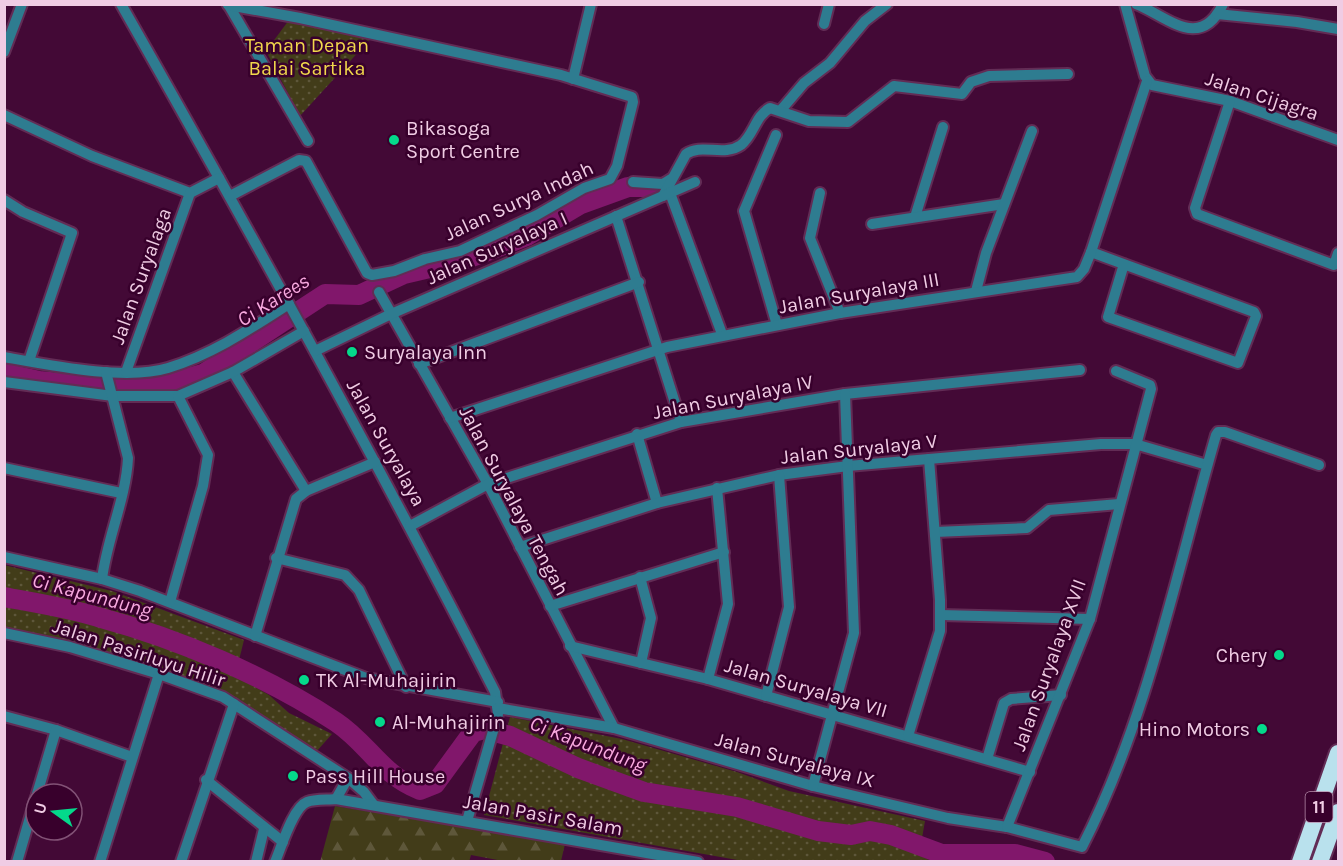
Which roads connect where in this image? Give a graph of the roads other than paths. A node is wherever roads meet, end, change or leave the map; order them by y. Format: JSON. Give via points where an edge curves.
{"nodes":[{"id":1,"x":22,"y":4,"type":"edge"},
{"id":2,"x":120,"y":4,"type":"edge"},
{"id":3,"x":591,"y":4,"type":"edge"},
{"id":4,"x":829,"y":4,"type":"edge"},
{"id":5,"x":887,"y":4,"type":"edge"},
{"id":6,"x":1125,"y":4,"type":"edge"},
{"id":7,"x":1137,"y":4,"type":"edge"},
{"id":8,"x":228,"y":5,"type":"edge"},
{"id":9,"x":1220,"y":9,"type":"edge"},
{"id":10,"x":824,"y":24,"type":"dead end"},
{"id":11,"x":1338,"y":29,"type":"edge"},
{"id":12,"x":4,"y":52,"type":"edge"},
{"id":13,"x":1068,"y":74,"type":"dead end"},
{"id":14,"x":1145,"y":76,"type":"junction"},
{"id":15,"x":573,"y":79,"type":"junction"},
{"id":16,"x":1230,"y":101,"type":"junction"},
{"id":17,"x":781,"y":110,"type":"junction"},
{"id":18,"x":4,"y":116,"type":"edge"},
{"id":19,"x":943,"y":127,"type":"dead end"},
{"id":20,"x":1032,"y":131,"type":"dead end"},
{"id":21,"x":776,"y":135,"type":"dead end"},
{"id":22,"x":1338,"y":140,"type":"edge"},
{"id":23,"x":308,"y":141,"type":"dead end"},
{"id":24,"x":219,"y":177,"type":"junction"},
{"id":25,"x":633,"y":182,"type":"dead end"},
{"id":26,"x":695,"y":182,"type":"dead end"},
{"id":27,"x":668,"y":188,"type":"junction"},
{"id":28,"x":190,"y":193,"type":"junction"},
{"id":29,"x":820,"y":193,"type":"dead end"},
{"id":30,"x":230,"y":196,"type":"junction"},
{"id":31,"x":4,"y":200,"type":"edge"},
{"id":32,"x":1004,"y":204,"type":"junction"},
{"id":33,"x":616,"y":216,"type":"junction"},
{"id":34,"x":915,"y":217,"type":"junction"},
{"id":35,"x":872,"y":224,"type":"dead end"},
{"id":36,"x":1091,"y":252,"type":"junction"},
{"id":37,"x":1338,"y":253,"type":"edge"},
{"id":38,"x":1124,"y":264,"type":"junction"},
{"id":39,"x":639,"y":282,"type":"junction"},
{"id":40,"x":976,"y":291,"type":"junction"},
{"id":41,"x":379,"y":292,"type":"dead end"},
{"id":42,"x":291,"y":307,"type":"junction"},
{"id":43,"x":840,"y":313,"type":"junction"},
{"id":44,"x":391,"y":314,"type":"junction"},
{"id":45,"x":777,"y":325,"type":"junction"},
{"id":46,"x":302,"y":328,"type":"junction"},
{"id":47,"x":722,"y":334,"type":"junction"},
{"id":48,"x":660,"y":348,"type":"junction"},
{"id":49,"x":315,"y":351,"type":"junction"},
{"id":50,"x":4,"y":357,"type":"edge"},
{"id":51,"x":29,"y":361,"type":"junction"},
{"id":52,"x":419,"y":364,"type":"junction"},
{"id":53,"x":1080,"y":370,"type":"dead end"},
{"id":54,"x":1116,"y":371,"type":"dead end"},
{"id":55,"x":106,"y":372,"type":"junction"},
{"id":56,"x":126,"y":372,"type":"junction"},
{"id":57,"x":233,"y":372,"type":"junction"},
{"id":58,"x":4,"y":382,"type":"edge"},
{"id":59,"x":112,"y":392,"type":"junction"},
{"id":60,"x":845,"y":394,"type":"junction"},
{"id":61,"x":178,"y":396,"type":"junction"},
{"id":62,"x":450,"y":418,"type":"junction"},
{"id":63,"x":681,"y":422,"type":"junction"},
{"id":64,"x":637,"y":434,"type":"junction"},
{"id":65,"x":1135,"y":444,"type":"junction"},
{"id":66,"x":929,"y":459,"type":"junction"},
{"id":67,"x":375,"y":462,"type":"junction"},
{"id":68,"x":1207,"y":465,"type":"junction"},
{"id":69,"x":1319,"y":465,"type":"dead end"},
{"id":70,"x":848,"y":466,"type":"junction"},
{"id":71,"x":4,"y":468,"type":"edge"},
{"id":72,"x":779,"y":475,"type":"junction"},
{"id":73,"x":488,"y":484,"type":"junction"},
{"id":74,"x":717,"y":488,"type":"junction"},
{"id":75,"x":306,"y":491,"type":"junction"},
{"id":76,"x":121,"y":493,"type":"junction"},
{"id":77,"x":657,"y":503,"type":"junction"},
{"id":78,"x":1119,"y":504,"type":"junction"},
{"id":79,"x":410,"y":526,"type":"junction"},
{"id":80,"x":935,"y":532,"type":"junction"},
{"id":81,"x":520,"y":547,"type":"junction"},
{"id":82,"x":724,"y":552,"type":"junction"},
{"id":83,"x":4,"y":557,"type":"edge"},
{"id":84,"x":276,"y":558,"type":"junction"},
{"id":85,"x":640,"y":577,"type":"junction"},
{"id":86,"x":102,"y":579,"type":"junction"},
{"id":87,"x":171,"y":602,"type":"junction"},
{"id":88,"x":550,"y":606,"type":"junction"},
{"id":89,"x":941,"y":615,"type":"junction"},
{"id":90,"x":1090,"y":619,"type":"junction"},
{"id":91,"x":4,"y":633,"type":"edge"},
{"id":92,"x":255,"y":636,"type":"junction"},
{"id":93,"x":570,"y":646,"type":"junction"},
{"id":94,"x":641,"y":663,"type":"junction"},
{"id":95,"x":159,"y":674,"type":"junction"},
{"id":96,"x":708,"y":680,"type":"junction"},
{"id":97,"x":406,"y":687,"type":"junction"},
{"id":98,"x":1061,"y":695,"type":"junction"},
{"id":99,"x":766,"y":696,"type":"junction"},
{"id":100,"x":234,"y":704,"type":"junction"},
{"id":101,"x":498,"y":708,"type":"junction"},
{"id":102,"x":832,"y":714,"type":"junction"},
{"id":103,"x":4,"y":716,"type":"edge"},
{"id":104,"x":614,"y":728,"type":"junction"},
{"id":105,"x":56,"y":730,"type":"junction"},
{"id":106,"x":908,"y":736,"type":"junction"},
{"id":107,"x":1338,"y":753,"type":"edge"},
{"id":108,"x":132,"y":757,"type":"junction"},
{"id":109,"x":987,"y":759,"type":"junction"},
{"id":110,"x":1030,"y":772,"type":"junction"},
{"id":111,"x":348,"y":778,"type":"junction"},
{"id":112,"x":206,"y":780,"type":"junction"},
{"id":113,"x":40,"y":782,"type":"edge"},
{"id":114,"x":813,"y":786,"type":"junction"},
{"id":115,"x":336,"y":800,"type":"junction"},
{"id":116,"x":373,"y":804,"type":"junction"},
{"id":117,"x":1338,"y":812,"type":"edge"},
{"id":118,"x":467,"y":820,"type":"junction"},
{"id":119,"x":1007,"y":827,"type":"junction"},
{"id":120,"x":264,"y":829,"type":"junction"},
{"id":121,"x":24,"y":837,"type":"edge"},
{"id":122,"x":283,"y":842,"type":"junction"},
{"id":123,"x":653,"y":858,"type":"edge"},
{"id":124,"x":17,"y":861,"type":"edge"},
{"id":125,"x":100,"y":861,"type":"edge"},
{"id":126,"x":181,"y":861,"type":"edge"},
{"id":127,"x":256,"y":861,"type":"edge"},
{"id":128,"x":275,"y":861,"type":"edge"},
{"id":129,"x":698,"y":861,"type":"edge"},
{"id":130,"x":1300,"y":861,"type":"edge"},
{"id":131,"x":1320,"y":861,"type":"edge"}],
"edges":[{"from":1,"to":12,"type":"street"},
{"from":2,"to":24,"type":"street","name":"Jalan Suryalaya"},
{"from":3,"to":15,"type":"street"},
{"from":4,"to":10,"type":"street"},
{"from":5,"to":17,"type":"street","via":[[865,21],[830,63],[804,83]]},
{"from":6,"to":14,"type":"street"},
{"from":7,"to":9,"type":"street","via":[[1189,29],[1204,26]]},
{"from":8,"to":15,"type":"street"},
{"from":8,"to":23,"type":"street"},
{"from":9,"to":11,"type":"street"},
{"from":13,"to":17,"type":"street","via":[[989,76],[971,82],[962,94],[894,86],[848,122],[809,121]]},
{"from":14,"to":16,"type":"street","name":"Jalan Cijagra","via":[[1152,85]]},
{"from":14,"to":36,"type":"street","name":"Jalan Suryalaya III"},
{"from":15,"to":30,"type":"street","name":"Jalan Surya Indah","via":[[633,99],[612,177],[460,251],[370,275],[308,163],[301,160]]},
{"from":16,"to":22,"type":"street","name":"Jalan Cijagra"},
{"from":16,"to":37,"type":"street","via":[[1195,208],[1197,214],[1334,265]]},
{"from":17,"to":27,"type":"street","via":[[770,108],[762,112],[741,145],[720,151],[690,151],[679,163]]},
{"from":18,"to":28,"type":"street","via":[[92,156]]},
{"from":19,"to":34,"type":"street"},
{"from":20,"to":32,"type":"street"},
{"from":21,"to":45,"type":"street","via":[[744,215]]},
{"from":24,"to":28,"type":"street"},
{"from":24,"to":30,"type":"street","name":"Jalan Suryalaya"},
{"from":25,"to":27,"type":"street","via":[[663,184]]},
{"from":26,"to":27,"type":"street","name":"Jalan Suryalaya I"},
{"from":27,"to":33,"type":"street","name":"Jalan Suryalaya I"},
{"from":27,"to":47,"type":"street"},
{"from":28,"to":56,"type":"street","name":"Jalan Suryalaga"},
{"from":29,"to":43,"type":"street","via":[[810,238]]},
{"from":30,"to":42,"type":"street","name":"Jalan Suryalaya"},
{"from":31,"to":51,"type":"street","via":[[72,234]]},
{"from":32,"to":34,"type":"street"},
{"from":32,"to":40,"type":"street"},
{"from":33,"to":39,"type":"street"},
{"from":33,"to":44,"type":"street","name":"Jalan Suryalaya I"},
{"from":34,"to":35,"type":"street"},
{"from":36,"to":38,"type":"street"},
{"from":36,"to":40,"type":"street","name":"Jalan Suryalaya III","via":[[1084,269],[1072,279]]},
{"from":38,"to":38,"type":"street","via":[[1255,313],[1238,363],[1108,317]]},
{"from":39,"to":48,"type":"street"},
{"from":39,"to":52,"type":"street"},
{"from":40,"to":43,"type":"street","name":"Jalan Suryalaya III"},
{"from":41,"to":44,"type":"street","name":"Jalan Suryalaya Tengah"},
{"from":42,"to":46,"type":"street","name":"Jalan Suryalaya"},
{"from":42,"to":56,"type":"street","via":[[221,348],[168,368]]},
{"from":43,"to":45,"type":"street","name":"Jalan Suryalaya III"},
{"from":44,"to":49,"type":"street","name":"Jalan Suryalaya I"},
{"from":44,"to":52,"type":"street","name":"Jalan Suryalaya Tengah"},
{"from":45,"to":47,"type":"street","name":"Jalan Suryalaya III"},
{"from":46,"to":49,"type":"street","name":"Jalan Suryalaya"},
{"from":46,"to":57,"type":"street"},
{"from":47,"to":48,"type":"street","name":"Jalan Suryalaya III"},
{"from":48,"to":62,"type":"street","name":"Jalan Suryalaya III"},
{"from":48,"to":63,"type":"street"},
{"from":49,"to":67,"type":"street","name":"Jalan Suryalaya"},
{"from":50,"to":51,"type":"street"},
{"from":51,"to":55,"type":"street"},
{"from":52,"to":62,"type":"street","name":"Jalan Suryalaya Tengah"},
{"from":53,"to":60,"type":"street","name":"Jalan Suryalaya IV"},
{"from":54,"to":65,"type":"street","name":"Jalan Suryalaya XVII","via":[[1151,387]]},
{"from":55,"to":56,"type":"street"},
{"from":55,"to":59,"type":"street"},
{"from":57,"to":61,"type":"street"},
{"from":57,"to":75,"type":"street"},
{"from":58,"to":59,"type":"street"},
{"from":59,"to":61,"type":"street"},
{"from":59,"to":76,"type":"street","via":[[128,458]]},
{"from":60,"to":63,"type":"street","name":"Jalan Suryalaya IV"},
{"from":60,"to":70,"type":"street"},
{"from":61,"to":87,"type":"street","via":[[208,455]]},
{"from":62,"to":73,"type":"street","name":"Jalan Suryalaya Tengah"},
{"from":63,"to":64,"type":"street","name":"Jalan Suryalaya IV"},
{"from":64,"to":73,"type":"street","name":"Jalan Suryalaya IV"},
{"from":64,"to":77,"type":"street"},
{"from":65,"to":66,"type":"street","name":"Jalan Suryalaya V"},
{"from":65,"to":68,"type":"street","name":"Jalan Suryalaya V"},
{"from":65,"to":78,"type":"street","name":"Jalan Suryalaya XVII"},
{"from":66,"to":70,"type":"street","name":"Jalan Suryalaya V"},
{"from":66,"to":80,"type":"street"},
{"from":67,"to":75,"type":"street"},
{"from":67,"to":79,"type":"street","name":"Jalan Suryalaya"},
{"from":68,"to":69,"type":"street","via":[[1216,435],[1221,432]]},
{"from":68,"to":119,"type":"street","name":"Jalan Suryalaya IX","via":[[1158,653],[1082,847]]},
{"from":70,"to":72,"type":"street","name":"Jalan Suryalaya V"},
{"from":70,"to":102,"type":"street","via":[[854,633]]},
{"from":71,"to":76,"type":"street"},
{"from":72,"to":74,"type":"street","name":"Jalan Suryalaya V"},
{"from":72,"to":99,"type":"street","via":[[789,607]]},
{"from":73,"to":79,"type":"street","name":"Jalan Suryalaya IV"},
{"from":73,"to":81,"type":"street","name":"Jalan Suryalaya Tengah"},
{"from":74,"to":77,"type":"street","name":"Jalan Suryalaya V"},
{"from":74,"to":82,"type":"street"},
{"from":75,"to":84,"type":"street","via":[[296,499]]},
{"from":76,"to":86,"type":"street"},
{"from":77,"to":81,"type":"street","name":"Jalan Suryalaya V"},
{"from":78,"to":80,"type":"street","via":[[1049,510],[1027,528]]},
{"from":78,"to":90,"type":"street","name":"Jalan Suryalaya XVII"},
{"from":79,"to":101,"type":"street","name":"Jalan Suryalaya"},
{"from":80,"to":89,"type":"street"},
{"from":81,"to":88,"type":"street","name":"Jalan Suryalaya Tengah"},
{"from":82,"to":85,"type":"street"},
{"from":82,"to":96,"type":"street","via":[[728,604]]},
{"from":83,"to":86,"type":"street","name":"Jalan Suryalaya IX"},
{"from":84,"to":92,"type":"street"},
{"from":84,"to":97,"type":"street","via":[[348,576]]},
{"from":85,"to":88,"type":"street"},
{"from":85,"to":94,"type":"street","via":[[651,618]]},
{"from":86,"to":87,"type":"street","name":"Jalan Suryalaya IX"},
{"from":87,"to":92,"type":"street","name":"Jalan Suryalaya IX"},
{"from":88,"to":93,"type":"street","name":"Jalan Suryalaya Tengah"},
{"from":89,"to":90,"type":"street"},
{"from":89,"to":106,"type":"street","via":[[938,644]]},
{"from":90,"to":98,"type":"street","name":"Jalan Suryalaya XVII"},
{"from":91,"to":95,"type":"street","name":"Jalan Pasirluyu Hilir","via":[[42,639]]},
{"from":92,"to":97,"type":"street","name":"Jalan Suryalaya IX","via":[[366,678]]},
{"from":93,"to":94,"type":"street","name":"Jalan Suryalaya VII"},
{"from":93,"to":104,"type":"street","name":"Jalan Suryalaya Tengah"},
{"from":94,"to":96,"type":"street","name":"Jalan Suryalaya VII"},
{"from":95,"to":100,"type":"street","name":"Jalan Pasirluyu Hilir"},
{"from":95,"to":108,"type":"street"},
{"from":96,"to":99,"type":"street","name":"Jalan Suryalaya VII"},
{"from":97,"to":101,"type":"street","name":"Jalan Suryalaya IX"},
{"from":98,"to":109,"type":"street","via":[[1004,703]]},
{"from":98,"to":110,"type":"street","name":"Jalan Suryalaya XVII"},
{"from":99,"to":102,"type":"street","name":"Jalan Suryalaya VII"},
{"from":100,"to":111,"type":"street","name":"Jalan Pasirluyu Hilir"},
{"from":100,"to":112,"type":"street"},
{"from":101,"to":104,"type":"street","name":"Jalan Suryalaya IX"},
{"from":101,"to":118,"type":"street"},
{"from":102,"to":106,"type":"street","name":"Jalan Suryalaya VII"},
{"from":102,"to":114,"type":"street"},
{"from":103,"to":105,"type":"street"},
{"from":104,"to":114,"type":"street","name":"Jalan Suryalaya IX"},
{"from":105,"to":108,"type":"street"},
{"from":105,"to":113,"type":"street"},
{"from":106,"to":109,"type":"street","name":"Jalan Suryalaya VII"},
{"from":107,"to":130,"type":"highway","number":"11"},
{"from":108,"to":125,"type":"street"},
{"from":109,"to":110,"type":"street","name":"Jalan Suryalaya VII"},
{"from":110,"to":119,"type":"street","name":"Jalan Suryalaya XVII"},
{"from":111,"to":115,"type":"street"},
{"from":111,"to":116,"type":"street","name":"Jalan Pasirluyu Hilir"},
{"from":112,"to":120,"type":"street"},
{"from":112,"to":126,"type":"street"},
{"from":114,"to":119,"type":"street","name":"Jalan Suryalaya IX","via":[[948,818]]},
{"from":115,"to":116,"type":"street","name":"Jalan Pasir Salam"},
{"from":115,"to":122,"type":"street","name":"Jalan Pasir Salam","via":[[303,804]]},
{"from":116,"to":118,"type":"street","name":"Jalan Pasir Salam"},
{"from":117,"to":131,"type":"highway","number":"11"},
{"from":118,"to":123,"type":"street","name":"Jalan Pasir Salam"},
{"from":120,"to":122,"type":"street"},
{"from":120,"to":127,"type":"street"},
{"from":121,"to":124,"type":"street"},
{"from":122,"to":128,"type":"street","name":"Jalan Pasir Salam"},
{"from":123,"to":129,"type":"street","name":"Jalan Pasir Salam"}]}
